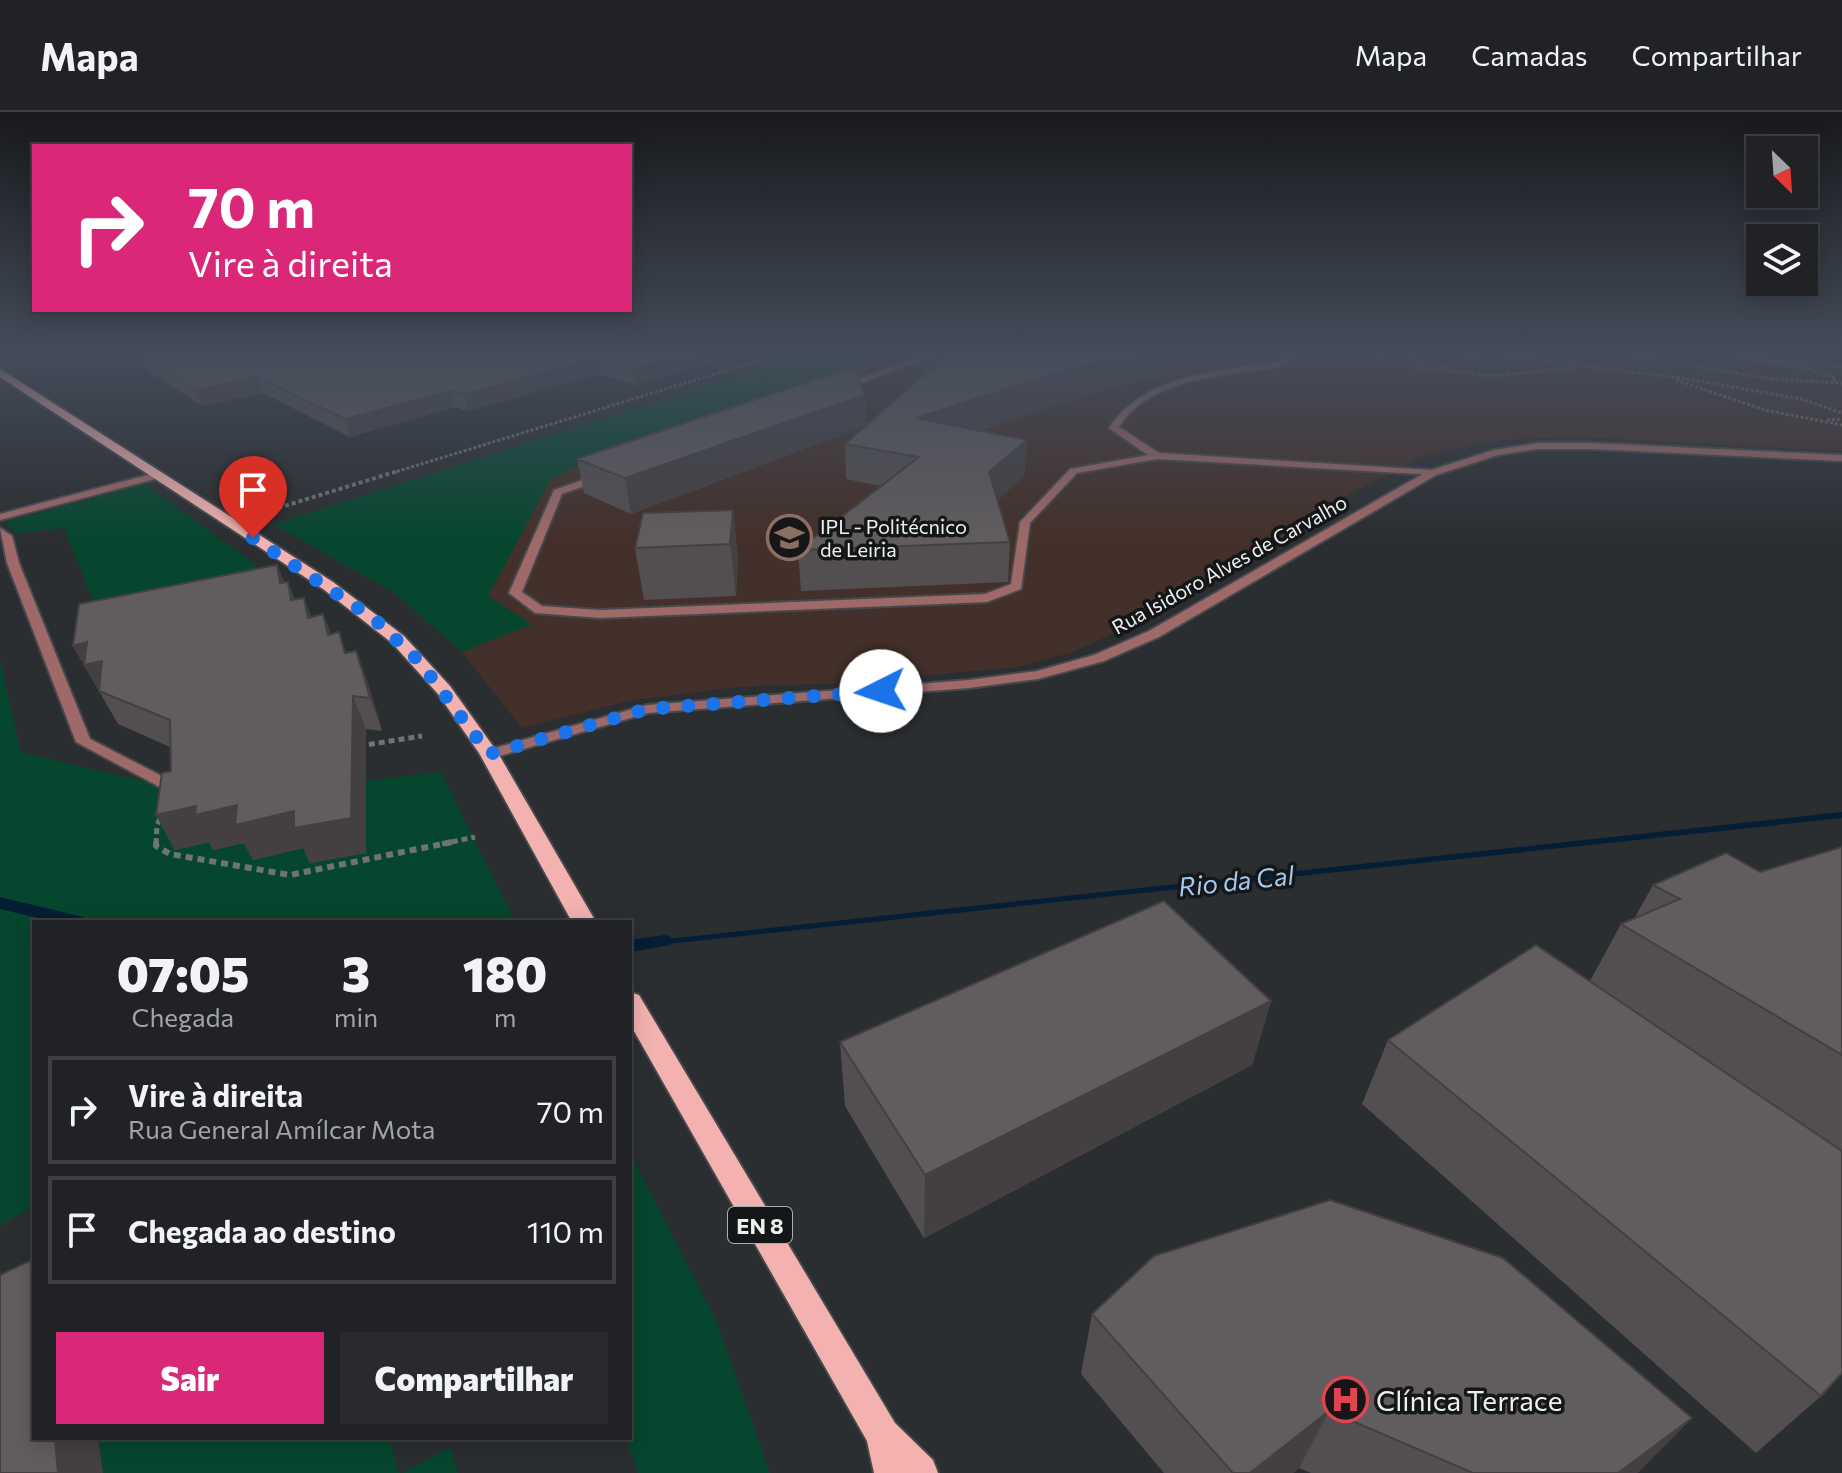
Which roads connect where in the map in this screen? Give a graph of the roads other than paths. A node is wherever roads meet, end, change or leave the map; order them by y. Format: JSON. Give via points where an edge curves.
{"nodes":[{"id":1,"x":60,"y":413,"type":"edge"},
{"id":2,"x":1127,"y":413,"type":"edge"},
{"id":3,"x":1157,"y":456,"type":"junction"},
{"id":4,"x":1842,"y":458,"type":"edge"},
{"id":5,"x":618,"y":470,"type":"edge"},
{"id":6,"x":1432,"y":473,"type":"junction"},
{"id":7,"x":155,"y":476,"type":"junction"},
{"id":8,"x":0,"y":517,"type":"edge"},
{"id":9,"x":0,"y":531,"type":"edge"},
{"id":10,"x":489,"y":754,"type":"junction"},
{"id":11,"x":175,"y":789,"type":"edge"},
{"id":12,"x":583,"y":920,"type":"edge"},
{"id":13,"x":634,"y":1009,"type":"edge"},
{"id":14,"x":883,"y":1435,"type":"junction"},
{"id":15,"x":892,"y":1473,"type":"edge"},
{"id":16,"x":920,"y":1473,"type":"edge"}],
"edges":[{"from":1,"to":7,"type":"main road"},
{"from":2,"to":3,"type":"street","via":[[1114,428]]},
{"from":3,"to":5,"type":"street","via":[[1074,471],[1025,522],[1017,586],[987,598],[600,614],[539,610],[515,593],[558,492]]},
{"from":3,"to":6,"type":"street"},
{"from":4,"to":6,"type":"street","name":"Rua Isidoro Alves de Carvalho","via":[[1538,446],[1497,452]]},
{"from":6,"to":10,"type":"street","name":"Rua Isidoro Alves de Carvalho","via":[[1154,634],[1099,658],[1038,675],[969,684],[647,709]]},
{"from":7,"to":8,"type":"street"},
{"from":7,"to":10,"type":"main road","via":[[373,618],[419,661]]},
{"from":9,"to":11,"type":"street","via":[[84,742]]},
{"from":10,"to":12,"type":"main road"},
{"from":13,"to":14,"type":"main road","number":"EN 8"},
{"from":14,"to":15,"type":"main road"},
{"from":14,"to":16,"type":"main road"}]}
